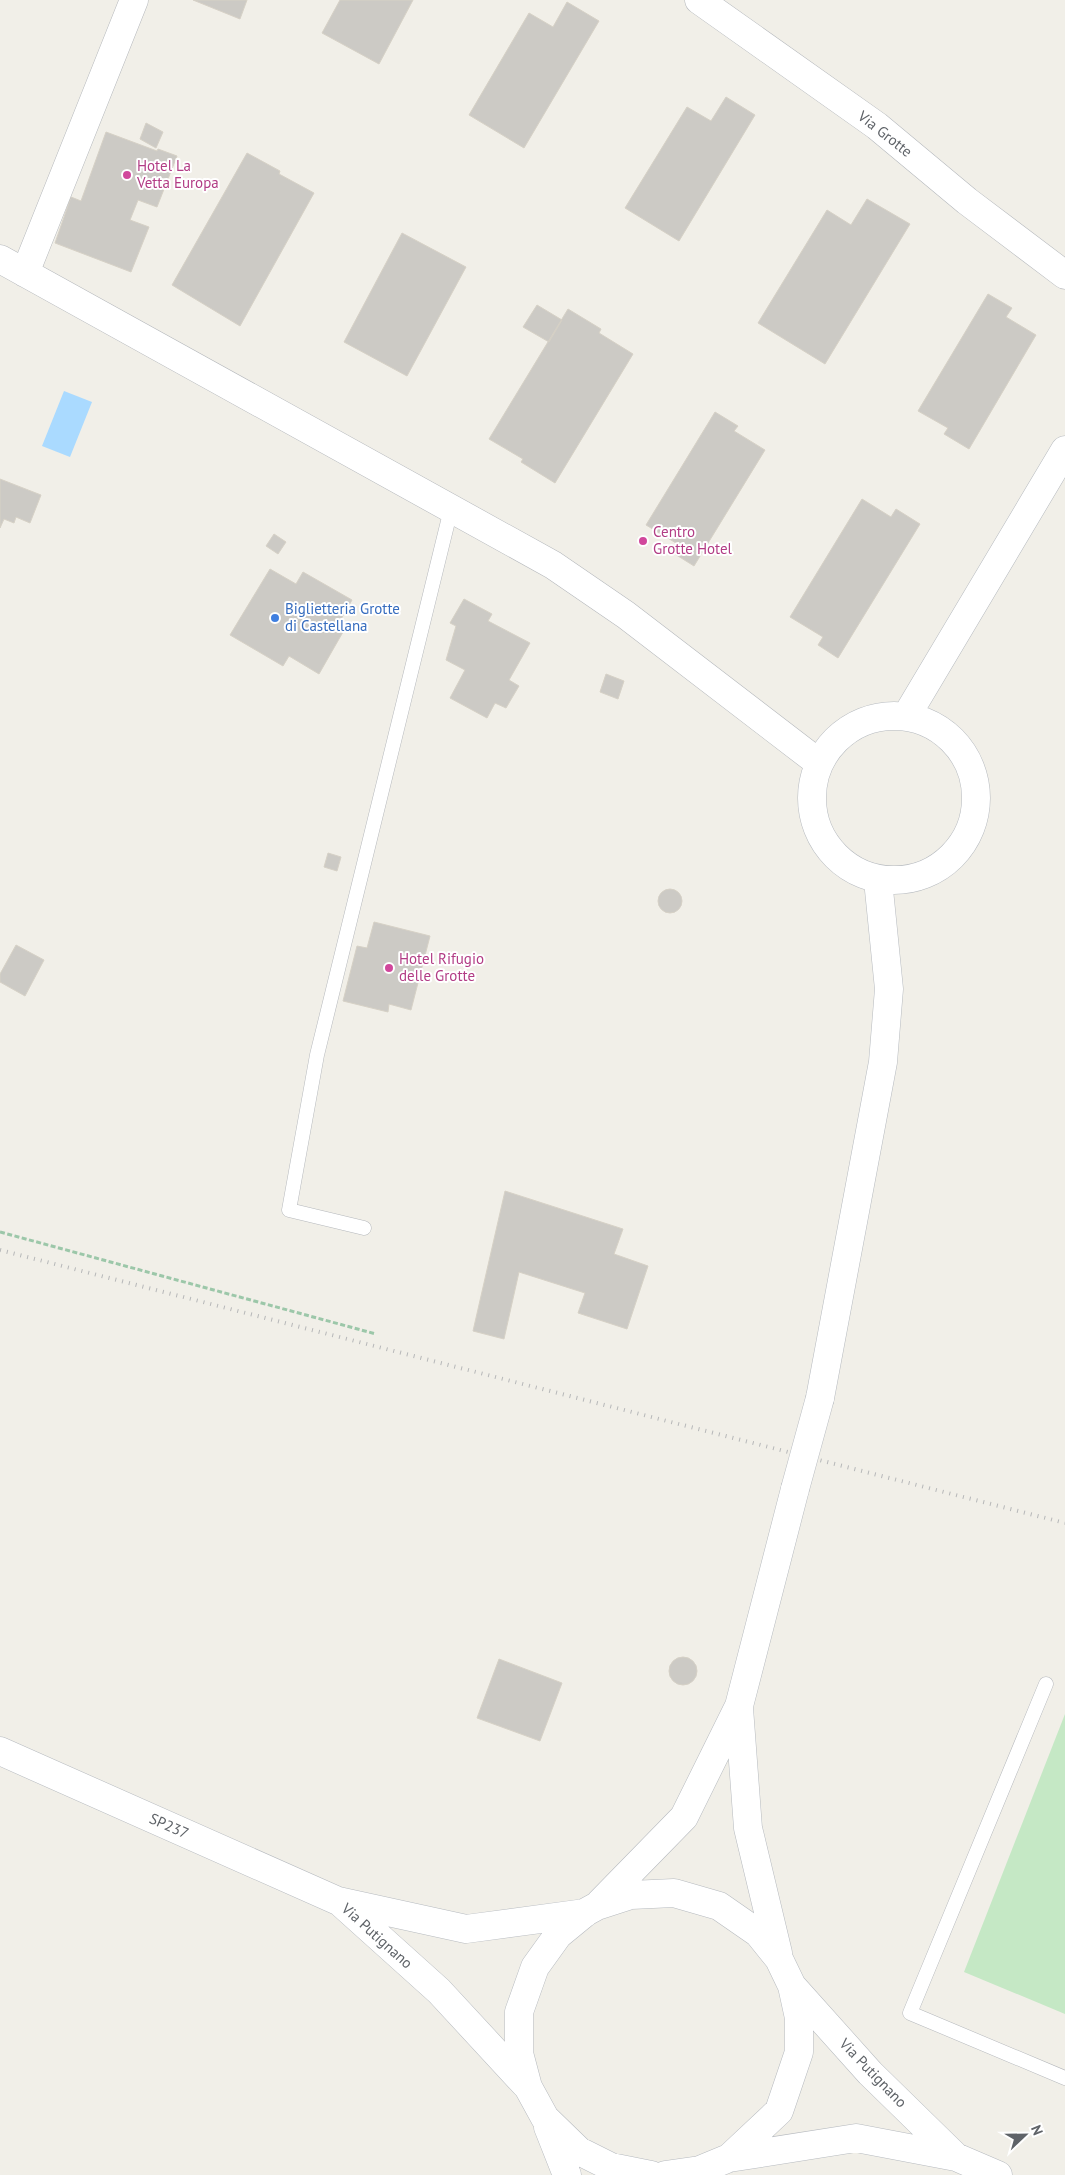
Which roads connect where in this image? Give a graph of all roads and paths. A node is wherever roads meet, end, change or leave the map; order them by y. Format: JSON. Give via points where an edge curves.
{"nodes":[{"id":1,"x":134,"y":0,"type":"edge"},
{"id":2,"x":699,"y":0,"type":"edge"},
{"id":3,"x":0,"y":259,"type":"edge"},
{"id":4,"x":25,"y":273,"type":"junction"},
{"id":5,"x":1065,"y":275,"type":"edge"},
{"id":6,"x":1065,"y":450,"type":"edge"},
{"id":7,"x":451,"y":508,"type":"junction"},
{"id":8,"x":906,"y":716,"type":"junction"},
{"id":9,"x":819,"y":763,"type":"junction"},
{"id":10,"x":878,"y":880,"type":"junction"},
{"id":11,"x":364,"y":1228,"type":"dead end"},
{"id":12,"x":0,"y":1232,"type":"edge"},
{"id":13,"x":376,"y":1334,"type":"dead end"},
{"id":14,"x":1046,"y":1684,"type":"dead end"},
{"id":15,"x":738,"y":1706,"type":"junction"},
{"id":16,"x":0,"y":1752,"type":"edge"},
{"id":17,"x":338,"y":1901,"type":"junction"},
{"id":18,"x":592,"y":1909,"type":"junction"},
{"id":19,"x":779,"y":1959,"type":"junction"},
{"id":20,"x":792,"y":1986,"type":"junction"},
{"id":21,"x":1065,"y":2078,"type":"edge"},
{"id":22,"x":528,"y":2087,"type":"junction"},
{"id":23,"x":545,"y":2118,"type":"junction"},
{"id":24,"x":729,"y":2158,"type":"junction"},
{"id":25,"x":956,"y":2158,"type":"junction"},
{"id":26,"x":698,"y":2173,"type":"edge"},
{"id":27,"x":567,"y":2175,"type":"edge"},
{"id":28,"x":651,"y":2175,"type":"edge"},
{"id":29,"x":665,"y":2175,"type":"edge"},
{"id":30,"x":998,"y":2175,"type":"edge"}],
"edges":[{"from":1,"to":4,"type":"main road"},
{"from":2,"to":5,"type":"main road","name":"Via Grotte","via":[[877,126],[967,201]]},
{"from":3,"to":4,"type":"main road"},
{"from":4,"to":7,"type":"main road"},
{"from":6,"to":8,"type":"main road"},
{"from":7,"to":9,"type":"main road","via":[[553,565],[626,615]]},
{"from":7,"to":11,"type":"lane","via":[[317,1055],[290,1210]]},
{"from":8,"to":9,"type":"main road","via":[[877,716],[855,725],[832,742]]},
{"from":8,"to":10,"type":"main road","via":[[939,728],[960,748],[973,774],[977,802],[971,830],[964,844],[944,865],[918,878]]},
{"from":9,"to":10,"type":"main road","via":[[811,791],[814,820],[823,841],[842,863]]},
{"from":10,"to":15,"type":"main road","bridge":true,"via":[[889,989],[883,1062],[820,1398]]},
{"from":12,"to":13,"type":"path"},
{"from":14,"to":21,"type":"lane","via":[[910,2013]]},
{"from":15,"to":18,"type":"main road","via":[[684,1816]]},
{"from":15,"to":19,"type":"main road","via":[[748,1828]]},
{"from":16,"to":17,"type":"main road","name":"SP237","number":"SP237"},
{"from":17,"to":18,"type":"main road","name":"Via Putignano","number":"SP237","via":[[466,1929]]},
{"from":17,"to":22,"type":"main road","name":"Via Putignano","number":"SP237","via":[[439,1991]]},
{"from":18,"to":19,"type":"main road","name":"Via Putignano","number":"SP237","via":[[631,1895],[674,1893],[719,1906],[758,1933]]},
{"from":18,"to":22,"type":"main road","name":"Via Putignano","number":"SP237","via":[[558,1935],[535,1966],[519,2012],[519,2053]]},
{"from":19,"to":20,"type":"main road","name":"Via Putignano","number":"SP237"},
{"from":20,"to":24,"type":"main road","name":"Via Putignano","number":"SP237","via":[[800,2018],[800,2052],[779,2111]]},
{"from":20,"to":25,"type":"main road","name":"Via Putignano","number":"SP237","via":[[870,2073]]},
{"from":22,"to":23,"type":"main road","name":"Via Putignano","number":"SP237"},
{"from":23,"to":27,"type":"main road"},
{"from":23,"to":28,"type":"main road","name":"Via Putignano","number":"SP237","via":[[579,2151],[610,2167]]},
{"from":24,"to":25,"type":"main road","name":"Via Putignano","number":"SP237","via":[[856,2138]]},
{"from":24,"to":26,"type":"main road","name":"Via Putignano","number":"SP237"},
{"from":25,"to":30,"type":"main road","name":"Via Putignano","number":"SP237"},
{"from":26,"to":29,"type":"main road","name":"Via Putignano","number":"SP237"}]}
